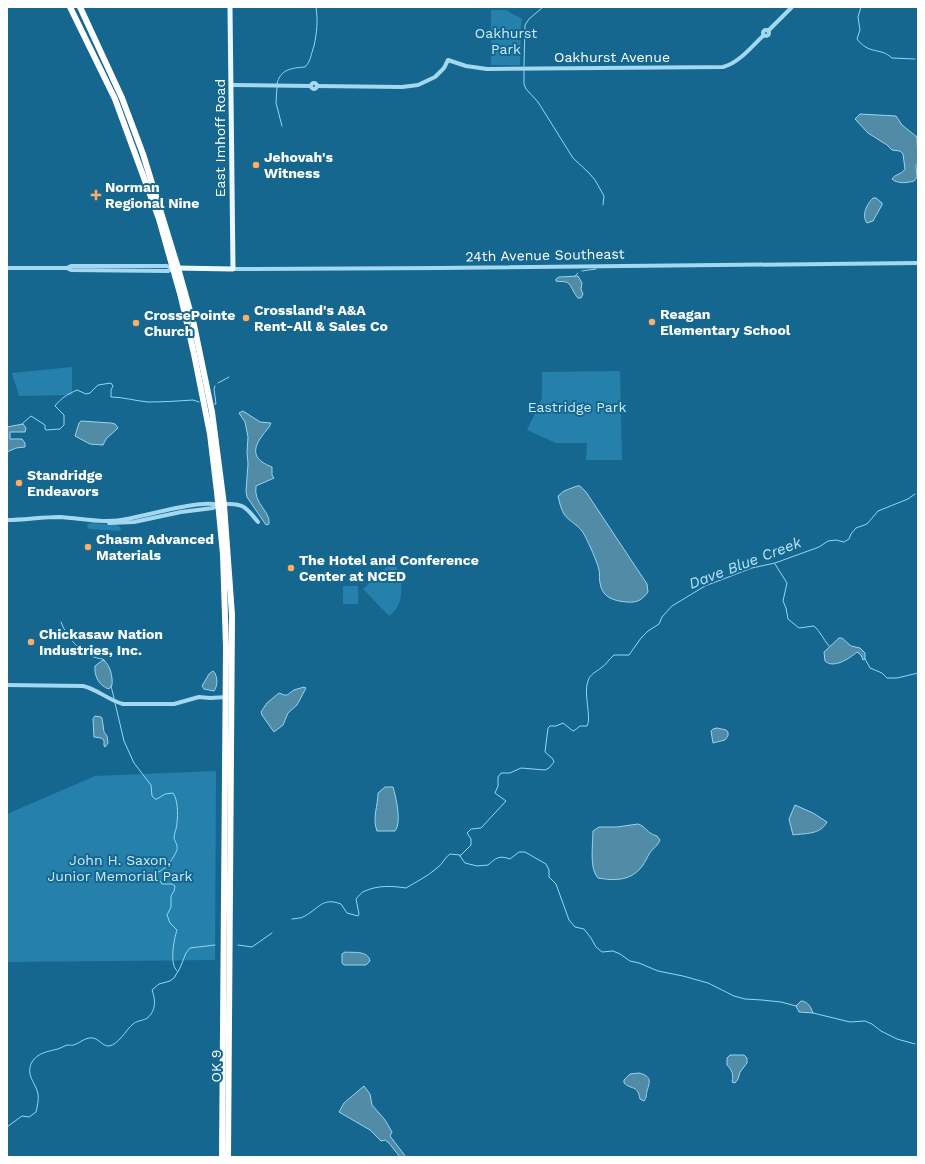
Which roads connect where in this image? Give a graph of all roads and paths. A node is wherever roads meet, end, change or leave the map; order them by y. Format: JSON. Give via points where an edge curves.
{"nodes":[{"id":1,"x":70,"y":7,"type":"edge"},
{"id":2,"x":80,"y":7,"type":"edge"},
{"id":3,"x":230,"y":7,"type":"edge"},
{"id":4,"x":792,"y":7,"type":"edge"},
{"id":5,"x":231,"y":85,"type":"junction"},
{"id":6,"x":918,"y":263,"type":"edge"},
{"id":7,"x":7,"y":268,"type":"edge"},
{"id":8,"x":174,"y":268,"type":"junction"},
{"id":9,"x":233,"y":269,"type":"junction"},
{"id":10,"x":220,"y":505,"type":"junction"},
{"id":11,"x":7,"y":520,"type":"edge"},
{"id":12,"x":258,"y":522,"type":"dead end"},
{"id":13,"x":7,"y":685,"type":"edge"},
{"id":14,"x":228,"y":697,"type":"junction"},
{"id":15,"x":226,"y":975,"type":"junction"},
{"id":16,"x":222,"y":1157,"type":"edge"},
{"id":17,"x":228,"y":1157,"type":"edge"}],
"edges":[{"from":1,"to":8,"type":"highway","number":"OK 9","via":[[122,116]]},
{"from":2,"to":8,"type":"highway","number":"OK 9","via":[[122,98],[143,154]]},
{"from":3,"to":5,"type":"main road","name":"East Imhoff Road"},
{"from":4,"to":5,"type":"street","name":"Oakhurst Avenue","via":[[768,31],[768,35],[764,35],[738,60],[723,67],[475,68],[448,60],[435,77],[418,85],[402,87],[317,86],[314,89],[311,86]]},
{"from":5,"to":9,"type":"main road","name":"East Imhoff Road"},
{"from":6,"to":9,"type":"street","name":"24th Avenue Southeast"},
{"from":7,"to":8,"type":"street","name":"24th Avenue Southeast"},
{"from":8,"to":9,"type":"main road","name":"24th Avenue Southeast"},
{"from":8,"to":10,"type":"highway","number":"OK 9","via":[[206,411]]},
{"from":10,"to":11,"type":"street","via":[[212,503],[181,507],[126,520],[100,521],[52,517]]},
{"from":10,"to":12,"type":"street","via":[[233,504],[244,507]]},
{"from":10,"to":14,"type":"highway","number":"OK 9"},
{"from":13,"to":14,"type":"street","via":[[83,686],[123,704],[174,704],[199,697]]},
{"from":14,"to":15,"type":"highway","number":"OK 9"},
{"from":15,"to":16,"type":"highway","name":"OK 9","number":"OK 9"},
{"from":15,"to":17,"type":"highway","name":"OK 9","number":"OK 9"}]}
